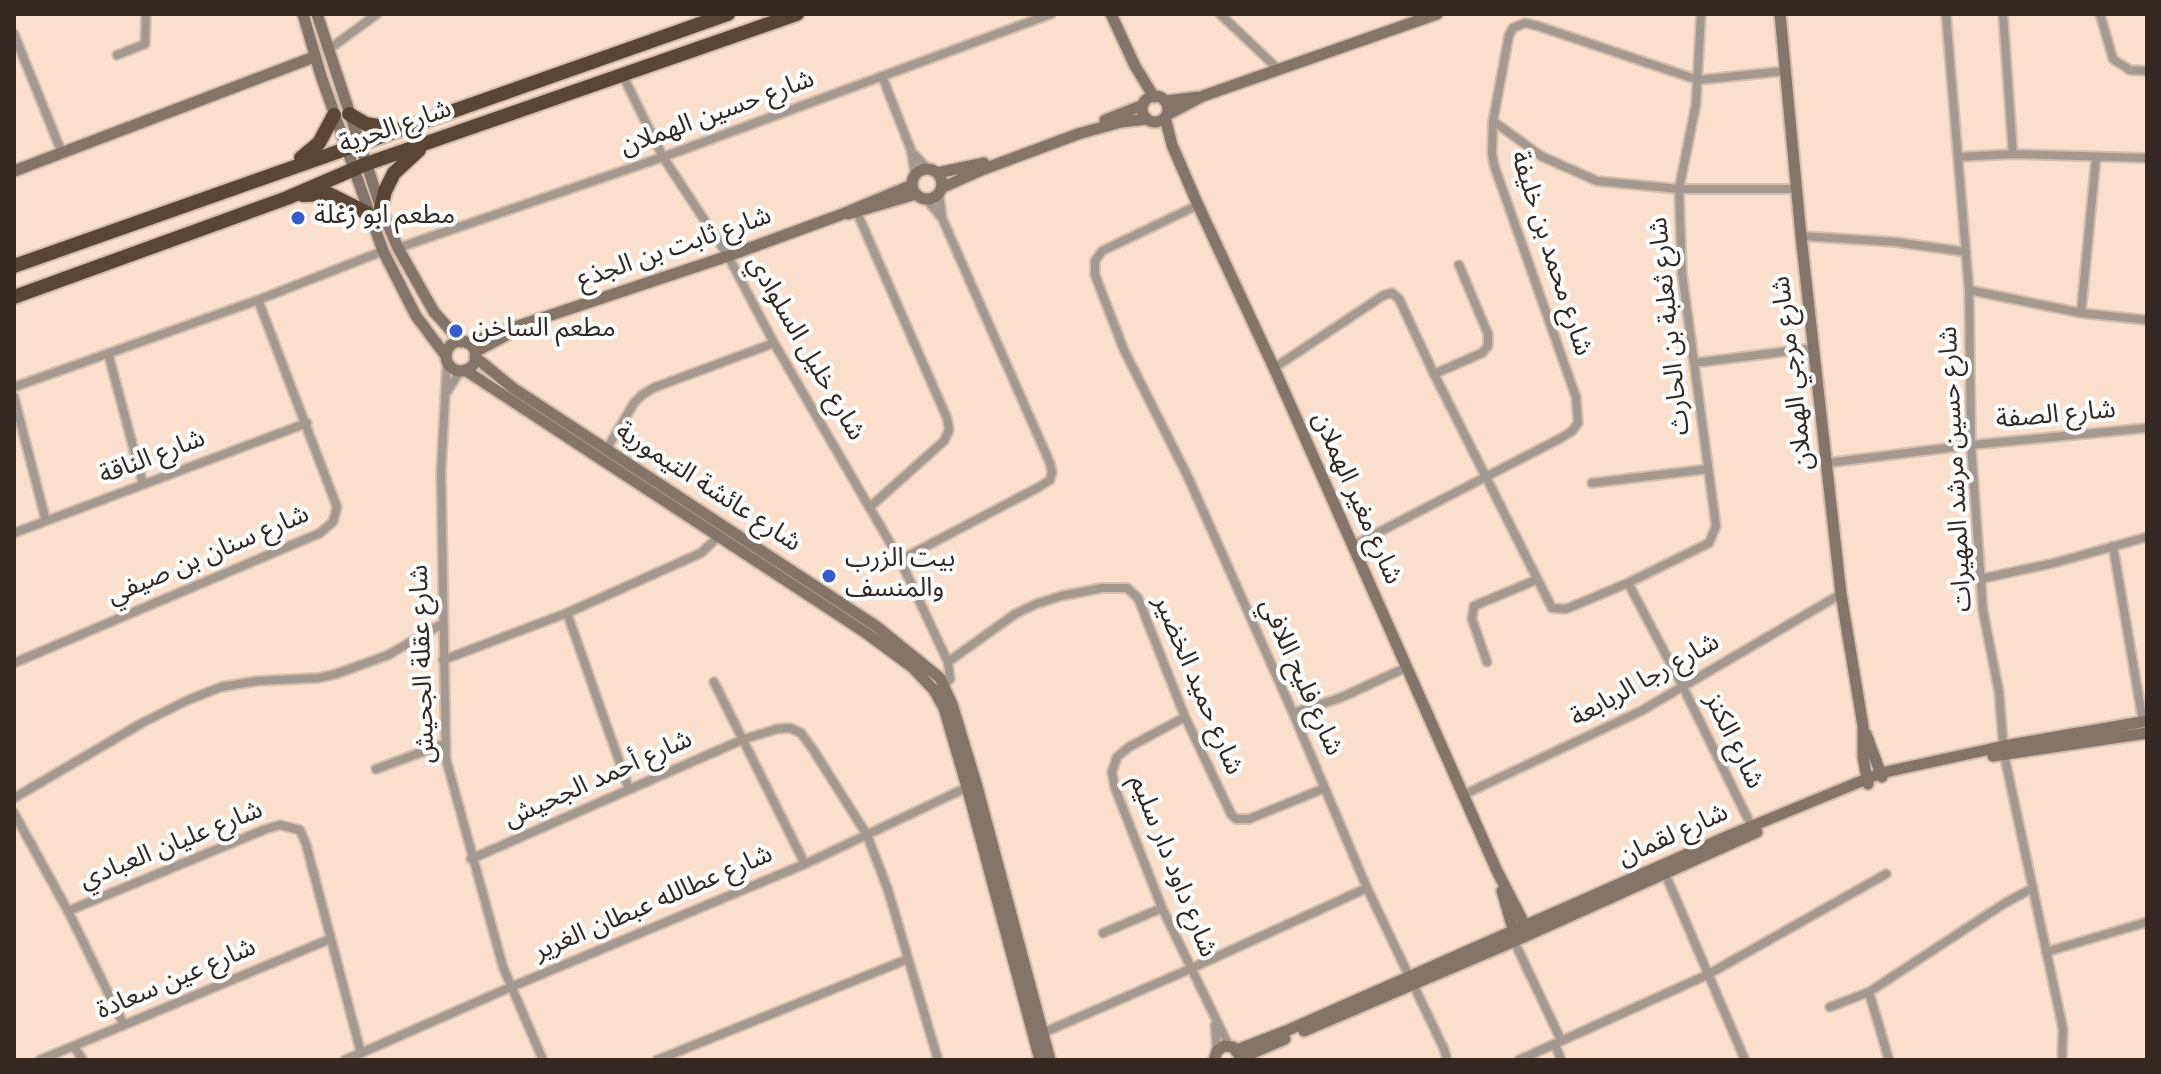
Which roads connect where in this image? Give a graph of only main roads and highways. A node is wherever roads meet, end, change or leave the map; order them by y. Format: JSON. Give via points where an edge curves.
{"nodes":[{"id":1,"x":728,"y":14,"type":"edge"},
{"id":2,"x":797,"y":14,"type":"edge"},
{"id":3,"x":400,"y":130,"type":"junction"},
{"id":4,"x":432,"y":141,"type":"junction"},
{"id":5,"x":288,"y":167,"type":"junction"},
{"id":6,"x":287,"y":198,"type":"junction"},
{"id":7,"x":14,"y":266,"type":"edge"},
{"id":8,"x":14,"y":297,"type":"edge"}],
"edges":[{"from":1,"to":3,"type":"highway","name":"شارع الحرية"},
{"from":2,"to":4,"type":"highway","name":"شارع الحرية"},
{"from":3,"to":5,"type":"highway","name":"شارع الحرية"},
{"from":3,"to":5,"type":"highway","via":[[376,128],[342,114],[319,143]]},
{"from":4,"to":6,"type":"highway","name":"شارع الحرية"},
{"from":4,"to":6,"type":"highway","via":[[394,173],[374,210],[329,194]]},
{"from":5,"to":7,"type":"highway","name":"شارع الحرية"},
{"from":6,"to":8,"type":"highway","name":"شارع الحرية"}]}
